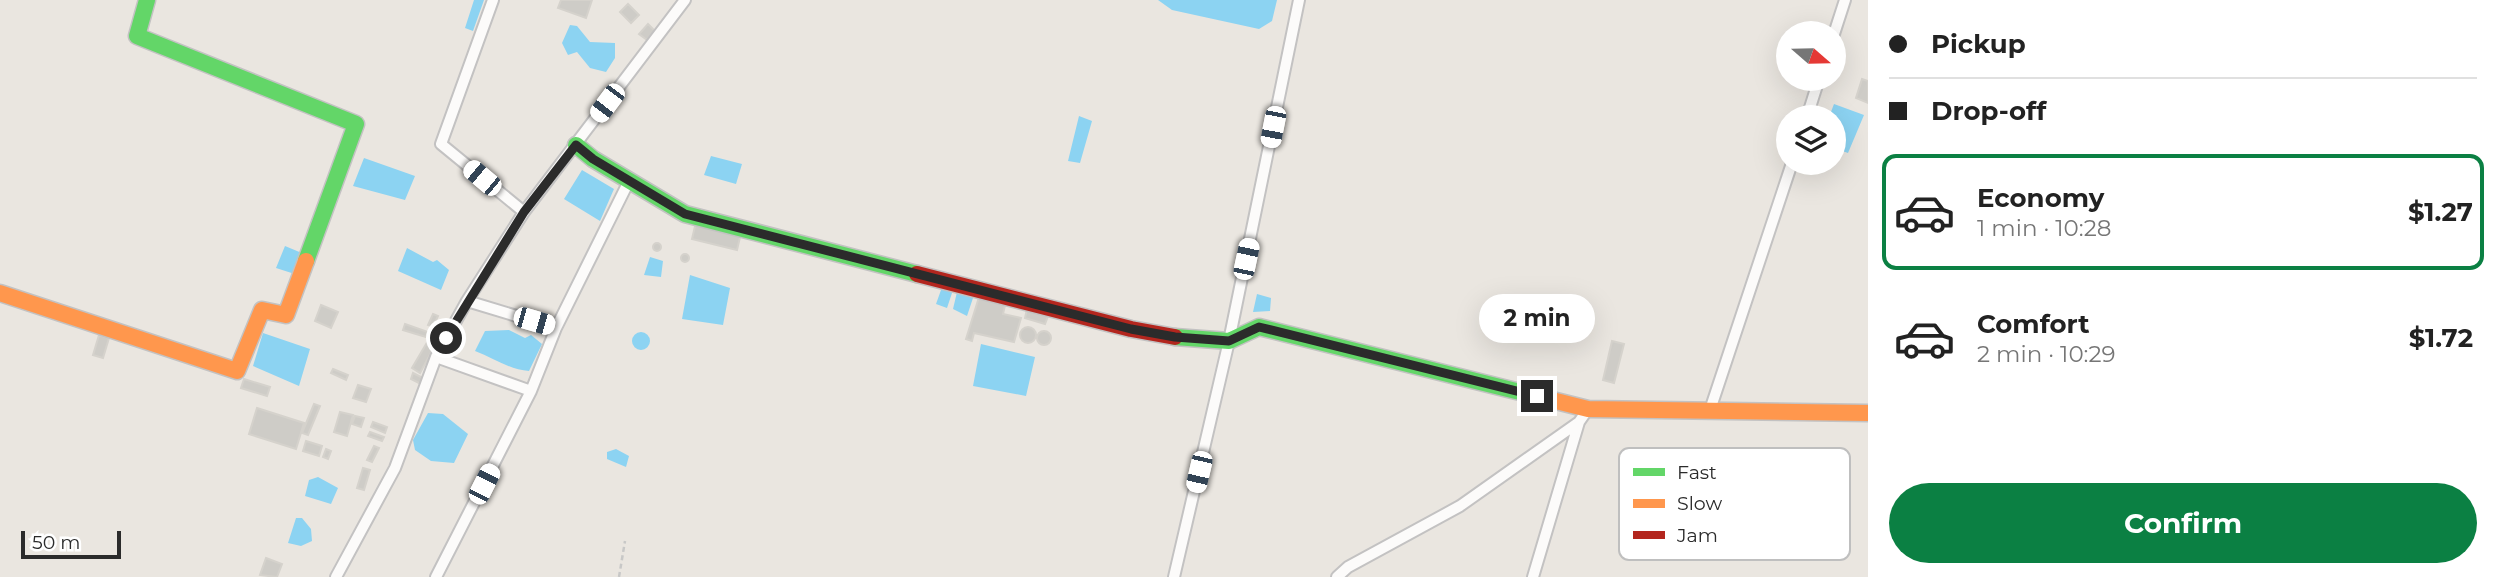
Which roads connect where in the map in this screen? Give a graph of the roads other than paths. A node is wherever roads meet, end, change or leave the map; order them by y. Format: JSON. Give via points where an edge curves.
{"nodes":[{"id":1,"x":147,"y":0,"type":"edge"},
{"id":2,"x":493,"y":0,"type":"edge"},
{"id":3,"x":685,"y":0,"type":"edge"},
{"id":4,"x":1299,"y":0,"type":"edge"},
{"id":5,"x":1845,"y":0,"type":"edge"},
{"id":6,"x":1838,"y":21,"type":"edge"},
{"id":7,"x":576,"y":145,"type":"junction"},
{"id":8,"x":1788,"y":175,"type":"edge"},
{"id":9,"x":629,"y":181,"type":"junction"},
{"id":10,"x":524,"y":212,"type":"junction"},
{"id":11,"x":0,"y":293,"type":"edge"},
{"id":12,"x":467,"y":301,"type":"junction"},
{"id":13,"x":556,"y":328,"type":"junction"},
{"id":14,"x":1229,"y":341,"type":"junction"},
{"id":15,"x":436,"y":357,"type":"junction"},
{"id":16,"x":531,"y":391,"type":"junction"},
{"id":17,"x":1710,"y":410,"type":"junction"},
{"id":18,"x":1868,"y":413,"type":"edge"},
{"id":19,"x":1584,"y":415,"type":"junction"},
{"id":20,"x":336,"y":577,"type":"edge"},
{"id":21,"x":436,"y":577,"type":"edge"},
{"id":22,"x":1174,"y":577,"type":"edge"},
{"id":23,"x":1336,"y":577,"type":"edge"},
{"id":24,"x":1533,"y":577,"type":"edge"}],
"edges":[{"from":1,"to":11,"type":"street","via":[[137,36],[356,124],[286,315],[262,310],[237,371]]},
{"from":2,"to":10,"type":"street","via":[[441,144]]},
{"from":3,"to":7,"type":"street"},
{"from":4,"to":14,"type":"street"},
{"from":5,"to":6,"type":"street"},
{"from":7,"to":9,"type":"street"},
{"from":7,"to":10,"type":"street"},
{"from":8,"to":17,"type":"street"},
{"from":9,"to":13,"type":"street"},
{"from":9,"to":14,"type":"street","via":[[685,214],[1131,329]]},
{"from":10,"to":12,"type":"street"},
{"from":12,"to":13,"type":"street"},
{"from":12,"to":15,"type":"street"},
{"from":13,"to":16,"type":"street"},
{"from":14,"to":19,"type":"street","via":[[1259,327]]},
{"from":14,"to":22,"type":"street"},
{"from":15,"to":16,"type":"street"},
{"from":15,"to":20,"type":"street","via":[[395,468]]},
{"from":16,"to":21,"type":"street"},
{"from":17,"to":18,"type":"street"},
{"from":17,"to":19,"type":"street"},
{"from":19,"to":23,"type":"street","via":[[1460,506]]},
{"from":19,"to":24,"type":"street"}]}
